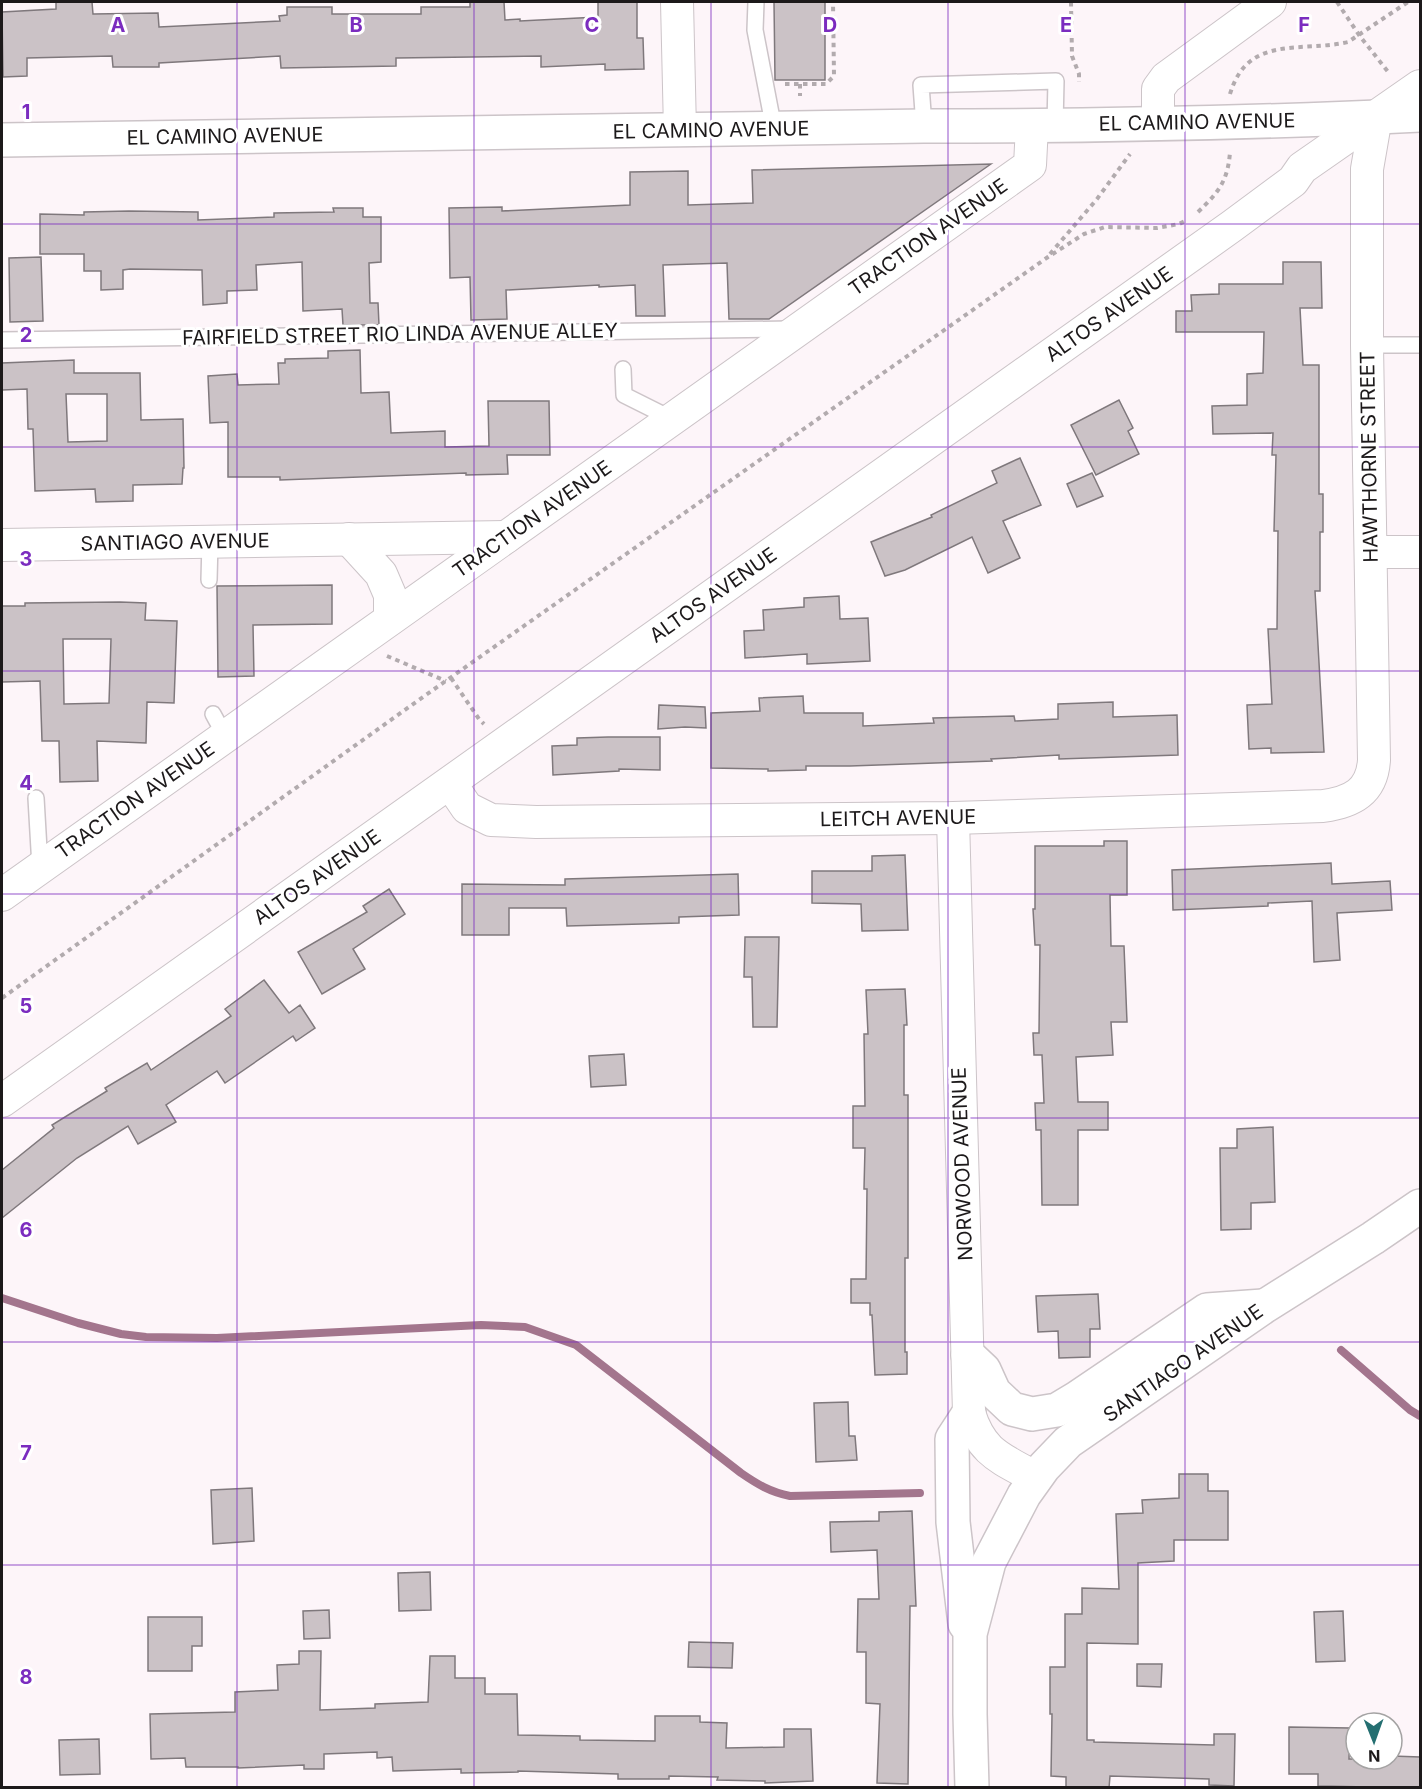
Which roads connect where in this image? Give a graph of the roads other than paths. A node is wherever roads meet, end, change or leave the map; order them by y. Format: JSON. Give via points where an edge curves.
{"nodes":[{"id":1,"x":677,"y":2,"type":"edge"},
{"id":2,"x":756,"y":2,"type":"edge"},
{"id":3,"x":1270,"y":2,"type":"edge"},
{"id":4,"x":1420,"y":86,"type":"edge"},
{"id":5,"x":1420,"y":115,"type":"edge"},
{"id":6,"x":1376,"y":117,"type":"junction"},
{"id":7,"x":1158,"y":124,"type":"junction"},
{"id":8,"x":1044,"y":125,"type":"junction"},
{"id":9,"x":924,"y":126,"type":"junction"},
{"id":10,"x":774,"y":129,"type":"junction"},
{"id":11,"x":680,"y":130,"type":"junction"},
{"id":12,"x":2,"y":140,"type":"edge"},
{"id":13,"x":799,"y":329,"type":"junction"},
{"id":14,"x":2,"y":340,"type":"edge"},
{"id":15,"x":1367,"y":345,"type":"junction"},
{"id":16,"x":1420,"y":345,"type":"edge"},
{"id":17,"x":622,"y":369,"type":"dead end"},
{"id":18,"x":672,"y":419,"type":"junction"},
{"id":19,"x":506,"y":537,"type":"junction"},
{"id":20,"x":349,"y":539,"type":"junction"},
{"id":21,"x":210,"y":542,"type":"junction"},
{"id":22,"x":2,"y":545,"type":"edge"},
{"id":23,"x":1371,"y":552,"type":"junction"},
{"id":24,"x":1420,"y":552,"type":"edge"},
{"id":25,"x":209,"y":580,"type":"dead end"},
{"id":26,"x":390,"y":619,"type":"junction"},
{"id":27,"x":450,"y":783,"type":"junction"},
{"id":28,"x":1359,"y":793,"type":"joint"},
{"id":29,"x":36,"y":798,"type":"dead end"},
{"id":30,"x":953,"y":818,"type":"junction"},
{"id":31,"x":39,"y":867,"type":"junction"},
{"id":32,"x":2,"y":895,"type":"edge"},
{"id":33,"x":2,"y":1101,"type":"edge"},
{"id":34,"x":1420,"y":1206,"type":"edge"},
{"id":35,"x":1265,"y":1306,"type":"junction"},
{"id":36,"x":968,"y":1355,"type":"junction"},
{"id":37,"x":969,"y":1413,"type":"junction"},
{"id":38,"x":1036,"y":1478,"type":"junction"},
{"id":39,"x":969,"y":1661,"type":"junction"},
{"id":40,"x":972,"y":1788,"type":"edge"}],
"edges":[{"from":1,"to":11,"type":"street"},
{"from":2,"to":10,"type":"lane","via":[[755,30]]},
{"from":3,"to":7,"type":"street","via":[[1166,78],[1158,89]]},
{"from":4,"to":6,"type":"street","name":"ALTOS AVENUE"},
{"from":5,"to":6,"type":"main road","name":"EL CAMINO AVENUE"},
{"from":6,"to":7,"type":"main road","name":"EL CAMINO AVENUE"},
{"from":6,"to":15,"type":"street","name":"HAWTHORNE STREET","via":[[1367,168]]},
{"from":6,"to":27,"type":"street","name":"ALTOS AVENUE","via":[[1302,168],[1293,180],[1222,233]]},
{"from":7,"to":8,"type":"main road","name":"EL CAMINO AVENUE"},
{"from":8,"to":9,"type":"main road","name":"EL CAMINO AVENUE"},
{"from":8,"to":9,"type":"lane","via":[[1056,81],[921,85]]},
{"from":8,"to":13,"type":"street","name":"TRACTION AVENUE","via":[[1030,165]]},
{"from":9,"to":10,"type":"main road","name":"EL CAMINO AVENUE"},
{"from":10,"to":11,"type":"main road","name":"EL CAMINO AVENUE"},
{"from":11,"to":12,"type":"main road","name":"EL CAMINO AVENUE"},
{"from":13,"to":14,"type":"lane","name":"FAIRFIELD STREET RIO LINDA AVENUE ALLEY"},
{"from":13,"to":18,"type":"street","name":"TRACTION AVENUE"},
{"from":15,"to":16,"type":"lane"},
{"from":15,"to":23,"type":"street","name":"HAWTHORNE STREET"},
{"from":17,"to":18,"type":"lane","via":[[624,395]]},
{"from":18,"to":19,"type":"street","name":"TRACTION AVENUE"},
{"from":19,"to":20,"type":"street","name":"SANTIAGO AVENUE"},
{"from":19,"to":26,"type":"street","name":"TRACTION AVENUE"},
{"from":20,"to":21,"type":"street","name":"SANTIAGO AVENUE"},
{"from":20,"to":26,"type":"street","via":[[381,574],[390,596]]},
{"from":21,"to":22,"type":"street","name":"SANTIAGO AVENUE"},
{"from":21,"to":25,"type":"lane"},
{"from":23,"to":24,"type":"street"},
{"from":23,"to":28,"type":"street","name":"HAWTHORNE STREET","via":[[1373,770]]},
{"from":26,"to":31,"type":"street","name":"TRACTION AVENUE","via":[[219,725]]},
{"from":27,"to":30,"type":"street","name":"LEITCH AVENUE","via":[[467,808],[502,822]]},
{"from":27,"to":33,"type":"street","name":"ALTOS AVENUE"},
{"from":28,"to":30,"type":"street","name":"LEITCH AVENUE","via":[[1323,806]]},
{"from":29,"to":31,"type":"lane"},
{"from":30,"to":36,"type":"street","name":"NORWOOD AVENUE"},
{"from":31,"to":32,"type":"street","name":"TRACTION AVENUE"},
{"from":34,"to":35,"type":"main road","name":"SANTIAGO AVENUE"},
{"from":35,"to":36,"type":"main road","via":[[1207,1310],[1057,1410],[1032,1414],[1012,1409],[994,1392],[984,1370]]},
{"from":35,"to":38,"type":"main road","name":"SANTIAGO AVENUE","via":[[1068,1442]]},
{"from":36,"to":37,"type":"street","name":"NORWOOD AVENUE"},
{"from":37,"to":38,"type":"street","name":"NORWOOD AVENUE","via":[[983,1443]]},
{"from":37,"to":39,"type":"main road","via":[[952,1439],[953,1522]]},
{"from":38,"to":39,"type":"main road","name":"SANTIAGO AVENUE","via":[[989,1562],[970,1634]]},
{"from":39,"to":40,"type":"main road"}]}
